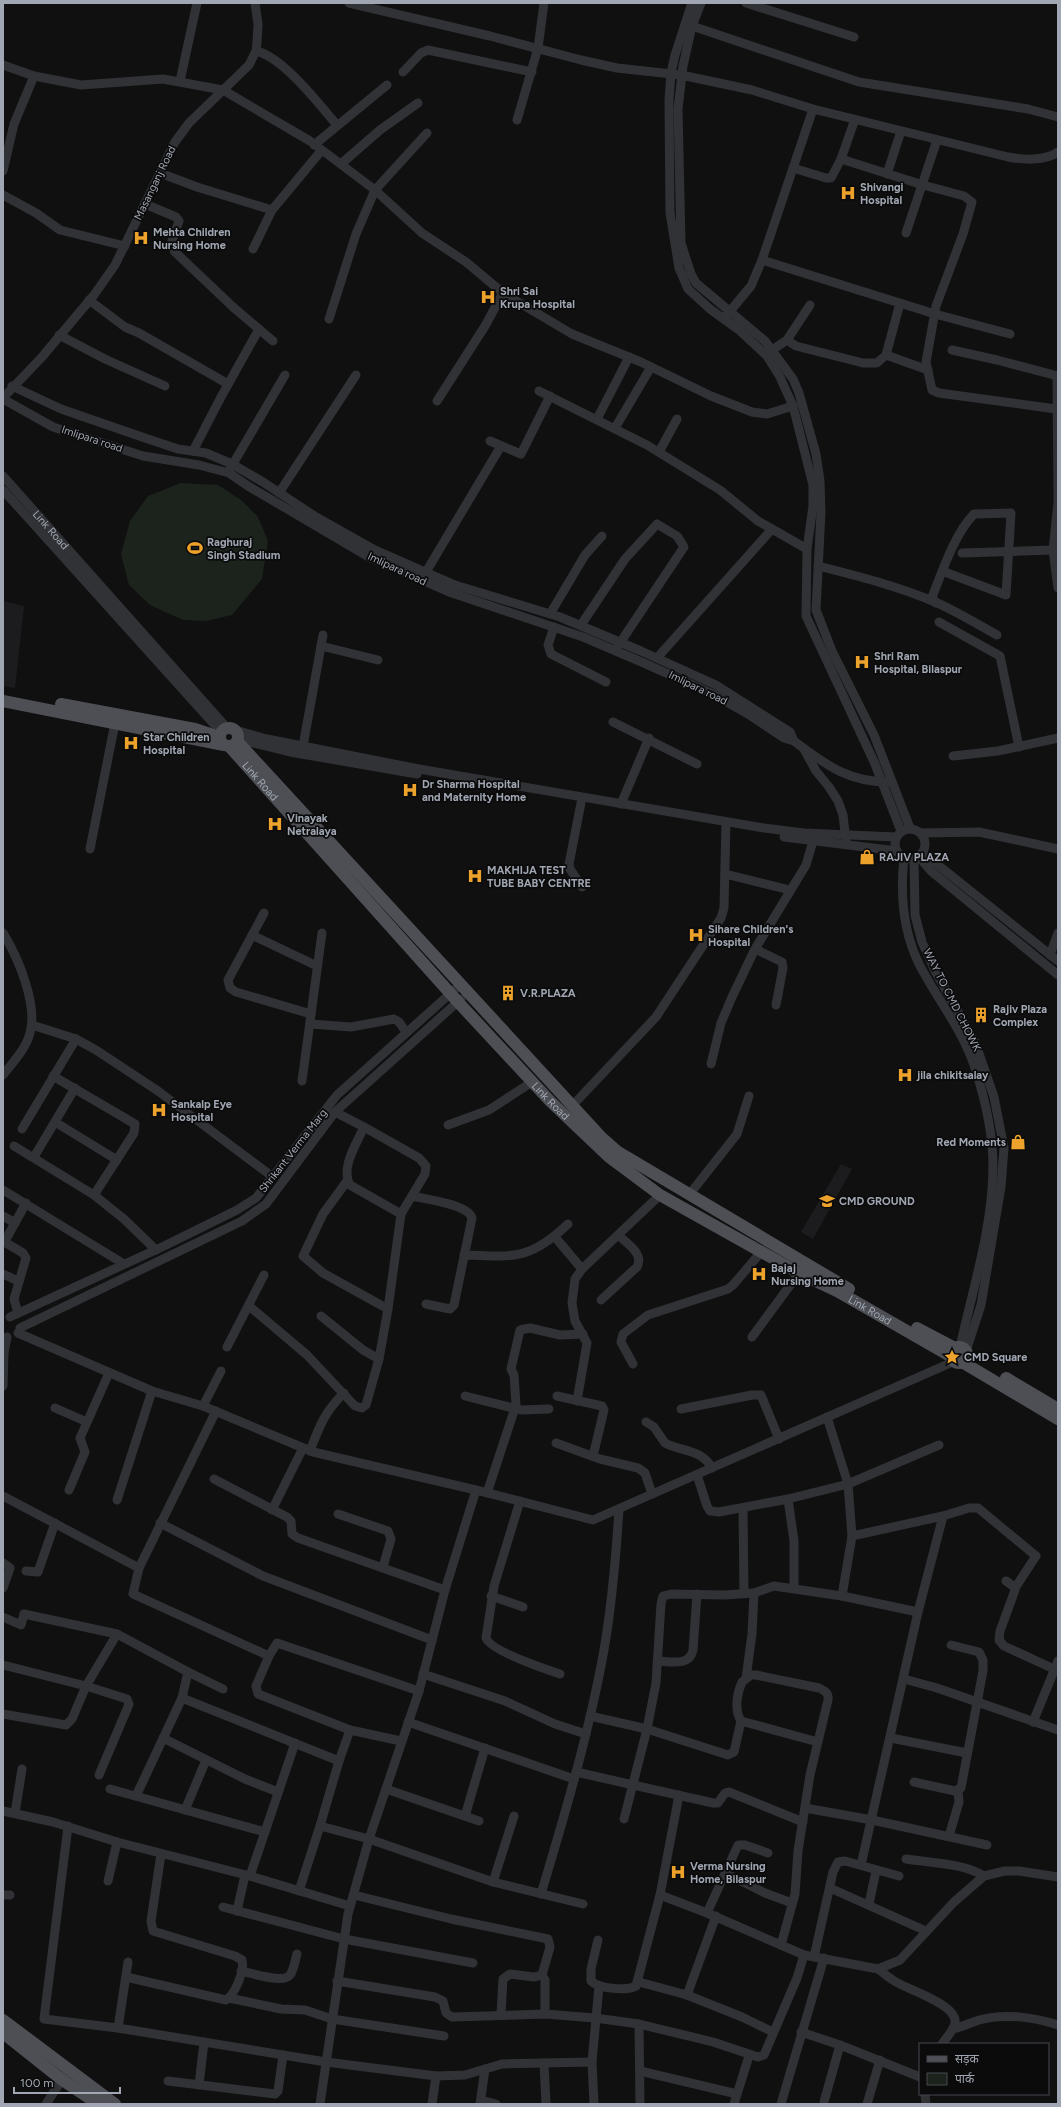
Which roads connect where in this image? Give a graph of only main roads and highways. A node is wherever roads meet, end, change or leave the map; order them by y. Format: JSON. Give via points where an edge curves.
{"nodes":[{"id":1,"x":3,"y":694,"type":"edge"},
{"id":2,"x":3,"y":702,"type":"edge"},
{"id":3,"x":229,"y":737,"type":"junction"},
{"id":4,"x":960,"y":1355,"type":"junction"},
{"id":5,"x":1058,"y":1409,"type":"edge"},
{"id":6,"x":1058,"y":1420,"type":"edge"},
{"id":7,"x":3,"y":2020,"type":"edge"},
{"id":8,"x":3,"y":2033,"type":"edge"},
{"id":9,"x":65,"y":2075,"type":"junction"},
{"id":10,"x":98,"y":2104,"type":"edge"},
{"id":11,"x":114,"y":2104,"type":"edge"}],
"edges":[{"from":1,"to":3,"type":"main road"},
{"from":2,"to":3,"type":"main road","via":[[115,723]]},
{"from":3,"to":4,"type":"main road","name":"Link Road","via":[[572,1106],[618,1152]]},
{"from":3,"to":4,"type":"main road","name":"Link Road","via":[[454,998],[532,1082],[609,1157],[660,1195],[799,1273]]},
{"from":4,"to":5,"type":"main road","name":"Link Road"},
{"from":4,"to":6,"type":"main road"},
{"from":7,"to":9,"type":"main road"},
{"from":8,"to":9,"type":"main road"},
{"from":9,"to":10,"type":"main road"},
{"from":9,"to":11,"type":"main road"}]}
